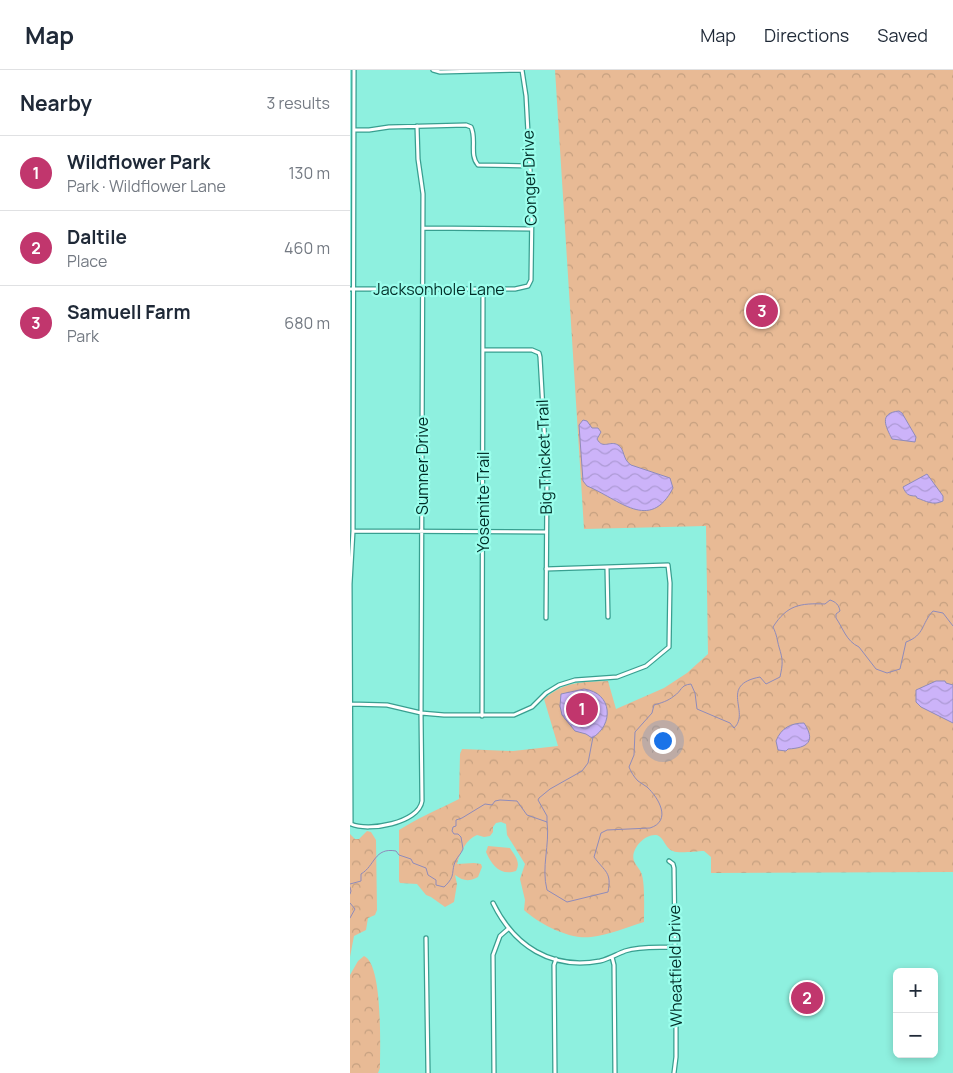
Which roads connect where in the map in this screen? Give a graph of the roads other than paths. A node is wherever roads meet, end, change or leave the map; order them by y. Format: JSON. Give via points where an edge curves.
{"nodes":[{"id":1,"x":354,"y":70,"type":"edge"},
{"id":2,"x":433,"y":70,"type":"edge"},
{"id":3,"x":522,"y":70,"type":"edge"},
{"id":4,"x":417,"y":126,"type":"junction"},
{"id":5,"x":354,"y":130,"type":"junction"},
{"id":6,"x":352,"y":165,"type":"edge"},
{"id":7,"x":530,"y":166,"type":"junction"},
{"id":8,"x":423,"y":228,"type":"junction"},
{"id":9,"x":531,"y":229,"type":"junction"},
{"id":10,"x":528,"y":286,"type":"joint"},
{"id":11,"x":483,"y":288,"type":"junction"},
{"id":12,"x":352,"y":289,"type":"edge"},
{"id":13,"x":421,"y":289,"type":"junction"},
{"id":14,"x":483,"y":350,"type":"junction"},
{"id":15,"x":353,"y":531,"type":"junction"},
{"id":16,"x":422,"y":531,"type":"junction"},
{"id":17,"x":482,"y":532,"type":"junction"},
{"id":18,"x":546,"y":532,"type":"junction"},
{"id":19,"x":607,"y":568,"type":"junction"},
{"id":20,"x":546,"y":569,"type":"junction"},
{"id":21,"x":608,"y":617,"type":"dead end"},
{"id":22,"x":546,"y":618,"type":"dead end"},
{"id":23,"x":351,"y":704,"type":"edge"},
{"id":24,"x":421,"y":713,"type":"junction"},
{"id":25,"x":482,"y":716,"type":"junction"},
{"id":26,"x":351,"y":824,"type":"edge"},
{"id":27,"x":669,"y":861,"type":"dead end"},
{"id":28,"x":493,"y":903,"type":"dead end"},
{"id":29,"x":508,"y":929,"type":"junction"},
{"id":30,"x":426,"y":938,"type":"dead end"},
{"id":31,"x":675,"y":948,"type":"junction"},
{"id":32,"x":612,"y":957,"type":"junction"},
{"id":33,"x":556,"y":959,"type":"junction"},
{"id":34,"x":428,"y":1073,"type":"edge"},
{"id":35,"x":494,"y":1073,"type":"edge"},
{"id":36,"x":555,"y":1073,"type":"edge"},
{"id":37,"x":615,"y":1073,"type":"edge"},
{"id":38,"x":674,"y":1073,"type":"edge"}],
"edges":[{"from":1,"to":5,"type":"street"},
{"from":2,"to":3,"type":"street"},
{"from":3,"to":7,"type":"street","name":"Conger Drive"},
{"from":4,"to":5,"type":"street"},
{"from":4,"to":7,"type":"street","via":[[466,125],[473,130],[474,158],[478,165]]},
{"from":4,"to":8,"type":"street","name":"Sumner Drive"},
{"from":5,"to":6,"type":"street"},
{"from":6,"to":12,"type":"street"},
{"from":7,"to":9,"type":"street","name":"Conger Drive"},
{"from":8,"to":9,"type":"street"},
{"from":8,"to":13,"type":"street","name":"Sumner Drive"},
{"from":9,"to":10,"type":"street","name":"Conger Drive","via":[[531,280]]},
{"from":10,"to":11,"type":"street","name":"Jacksonhole Lane"},
{"from":11,"to":13,"type":"street","name":"Jacksonhole Lane"},
{"from":11,"to":14,"type":"street","name":"Yosemite Trail"},
{"from":12,"to":13,"type":"street","name":"Jacksonhole Lane"},
{"from":12,"to":15,"type":"street"},
{"from":13,"to":16,"type":"street","name":"Sumner Drive"},
{"from":14,"to":17,"type":"street","name":"Yosemite Trail"},
{"from":14,"to":18,"type":"street","name":"Big Thicket Trail","via":[[539,352],[547,480]]},
{"from":15,"to":16,"type":"street"},
{"from":15,"to":23,"type":"street"},
{"from":16,"to":17,"type":"street"},
{"from":16,"to":24,"type":"street","name":"Sumner Drive"},
{"from":17,"to":18,"type":"street"},
{"from":17,"to":25,"type":"street","name":"Yosemite Trail"},
{"from":18,"to":20,"type":"street","name":"Big Thicket Trail"},
{"from":19,"to":20,"type":"street"},
{"from":19,"to":21,"type":"street"},
{"from":19,"to":25,"type":"street","via":[[668,565],[669,647],[646,666],[617,677],[575,680],[559,685],[532,707],[514,715]]},
{"from":20,"to":22,"type":"street","name":"Big Thicket Trail"},
{"from":23,"to":24,"type":"street","via":[[386,705]]},
{"from":23,"to":26,"type":"street"},
{"from":24,"to":25,"type":"street"},
{"from":24,"to":26,"type":"street","name":"Sumner Drive","via":[[421,807],[386,826]]},
{"from":27,"to":31,"type":"street","name":"Wheatfield Drive","via":[[674,868]]},
{"from":28,"to":29,"type":"street"},
{"from":29,"to":33,"type":"street","via":[[538,953]]},
{"from":29,"to":35,"type":"street","via":[[500,936],[493,955]]},
{"from":30,"to":34,"type":"street"},
{"from":31,"to":32,"type":"street","via":[[636,949]]},
{"from":31,"to":38,"type":"street","name":"Wheatfield Drive"},
{"from":32,"to":33,"type":"street","via":[[584,963]]},
{"from":32,"to":37,"type":"street"},
{"from":33,"to":36,"type":"street"}]}
